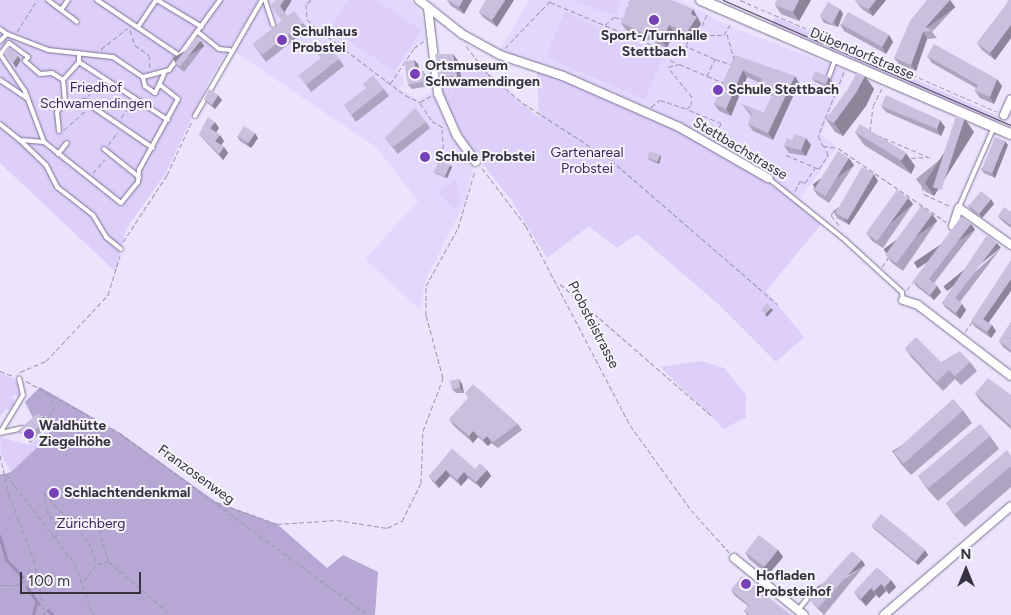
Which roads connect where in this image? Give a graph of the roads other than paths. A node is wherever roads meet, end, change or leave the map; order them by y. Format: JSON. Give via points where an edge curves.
{"nodes":[{"id":1,"x":48,"y":0,"type":"edge"},
{"id":2,"x":68,"y":0,"type":"edge"},
{"id":3,"x":97,"y":0,"type":"edge"},
{"id":4,"x":157,"y":0,"type":"edge"},
{"id":5,"x":220,"y":0,"type":"edge"},
{"id":6,"x":263,"y":0,"type":"edge"},
{"id":7,"x":419,"y":0,"type":"edge"},
{"id":8,"x":702,"y":0,"type":"edge"},
{"id":9,"x":428,"y":8,"type":"junction"},
{"id":10,"x":61,"y":10,"type":"junction"},
{"id":11,"x":77,"y":22,"type":"dead end"},
{"id":12,"x":274,"y":25,"type":"edge"},
{"id":13,"x":138,"y":27,"type":"junction"},
{"id":14,"x":202,"y":27,"type":"junction"},
{"id":15,"x":0,"y":29,"type":"edge"},
{"id":16,"x":198,"y":32,"type":"junction"},
{"id":17,"x":7,"y":34,"type":"junction"},
{"id":18,"x":0,"y":41,"type":"edge"},
{"id":19,"x":230,"y":50,"type":"junction"},
{"id":20,"x":79,"y":53,"type":"junction"},
{"id":21,"x":0,"y":55,"type":"edge"},
{"id":22,"x":180,"y":56,"type":"junction"},
{"id":23,"x":835,"y":58,"type":"junction"},
{"id":24,"x":79,"y":62,"type":"junction"},
{"id":25,"x":164,"y":74,"type":"junction"},
{"id":26,"x":143,"y":77,"type":"junction"},
{"id":27,"x":828,"y":79,"type":"edge"},
{"id":28,"x":0,"y":80,"type":"edge"},
{"id":29,"x":63,"y":80,"type":"junction"},
{"id":30,"x":160,"y":85,"type":"junction"},
{"id":31,"x":28,"y":99,"type":"junction"},
{"id":32,"x":1011,"y":99,"type":"edge"},
{"id":33,"x":85,"y":100,"type":"road end"},
{"id":34,"x":1004,"y":115,"type":"road end"},
{"id":35,"x":195,"y":116,"type":"road end"},
{"id":36,"x":168,"y":120,"type":"junction"},
{"id":37,"x":0,"y":124,"type":"edge"},
{"id":38,"x":994,"y":127,"type":"junction"},
{"id":39,"x":59,"y":131,"type":"road end"},
{"id":40,"x":1011,"y":134,"type":"edge"},
{"id":41,"x":20,"y":140,"type":"junction"},
{"id":42,"x":44,"y":142,"type":"junction"},
{"id":43,"x":67,"y":143,"type":"dead end"},
{"id":44,"x":105,"y":148,"type":"road end"},
{"id":45,"x":153,"y":148,"type":"junction"},
{"id":46,"x":58,"y":154,"type":"junction"},
{"id":47,"x":476,"y":162,"type":"road end"},
{"id":48,"x":139,"y":177,"type":"junction"},
{"id":49,"x":768,"y":178,"type":"joint"},
{"id":50,"x":958,"y":209,"type":"junction"},
{"id":51,"x":953,"y":226,"type":"edge"},
{"id":52,"x":1011,"y":246,"type":"edge"},
{"id":53,"x":121,"y":249,"type":"road end"},
{"id":54,"x":903,"y":300,"type":"joint"},
{"id":55,"x":1011,"y":376,"type":"edge"},
{"id":56,"x":19,"y":378,"type":"road end"},
{"id":57,"x":32,"y":420,"type":"edge"},
{"id":58,"x":0,"y":433,"type":"edge"},
{"id":59,"x":1011,"y":506,"type":"edge"},
{"id":60,"x":734,"y":558,"type":"road end"},
{"id":61,"x":807,"y":599,"type":"dead end"},
{"id":62,"x":801,"y":613,"type":"edge"},
{"id":63,"x":884,"y":615,"type":"edge"}],
"edges":[{"from":1,"to":10,"type":"lane"},
{"from":2,"to":10,"type":"lane"},
{"from":3,"to":13,"type":"lane","via":[[130,26]]},
{"from":4,"to":13,"type":"lane"},
{"from":4,"to":14,"type":"lane"},
{"from":5,"to":14,"type":"lane"},
{"from":6,"to":12,"type":"lane"},
{"from":6,"to":19,"type":"lane"},
{"from":7,"to":9,"type":"street","name":"Stettbachstrasse"},
{"from":8,"to":23,"type":"street","name":"Dübendorfstrasse"},
{"from":9,"to":47,"type":"street","via":[[438,93],[457,136]]},
{"from":9,"to":49,"type":"street","name":"Stettbachstrasse","via":[[500,55],[646,114],[712,145]]},
{"from":10,"to":11,"type":"lane"},
{"from":13,"to":22,"type":"lane"},
{"from":14,"to":16,"type":"lane"},
{"from":15,"to":17,"type":"lane"},
{"from":16,"to":19,"type":"lane","via":[[219,49]]},
{"from":16,"to":22,"type":"lane"},
{"from":17,"to":18,"type":"lane"},
{"from":17,"to":20,"type":"lane","via":[[48,50]]},
{"from":19,"to":35,"type":"lane"},
{"from":20,"to":24,"type":"lane"},
{"from":20,"to":26,"type":"lane","via":[[113,57]]},
{"from":21,"to":29,"type":"lane","via":[[9,43],[28,57],[25,61],[38,72]]},
{"from":21,"to":31,"type":"lane"},
{"from":22,"to":25,"type":"lane"},
{"from":23,"to":27,"type":"lane"},
{"from":23,"to":38,"type":"street","name":"Dübendorfstrasse"},
{"from":24,"to":29,"type":"lane"},
{"from":24,"to":36,"type":"lane"},
{"from":25,"to":26,"type":"lane"},
{"from":25,"to":30,"type":"lane"},
{"from":26,"to":30,"type":"lane","via":[[155,93]]},
{"from":28,"to":31,"type":"lane"},
{"from":29,"to":39,"type":"lane","via":[[66,100],[57,112]]},
{"from":30,"to":36,"type":"lane","via":[[178,99]]},
{"from":31,"to":42,"type":"lane"},
{"from":32,"to":34,"type":"street"},
{"from":33,"to":45,"type":"lane"},
{"from":36,"to":45,"type":"lane"},
{"from":37,"to":41,"type":"lane"},
{"from":38,"to":40,"type":"street","name":"Dübendorfstrasse"},
{"from":38,"to":50,"type":"lane"},
{"from":41,"to":42,"type":"lane"},
{"from":41,"to":53,"type":"lane","via":[[46,165],[57,187],[93,215],[106,237]]},
{"from":42,"to":46,"type":"lane"},
{"from":43,"to":46,"type":"lane"},
{"from":44,"to":48,"type":"lane"},
{"from":45,"to":48,"type":"lane"},
{"from":46,"to":48,"type":"lane","via":[[121,203]]},
{"from":49,"to":54,"type":"lane","name":"Stettbachstrasse","via":[[845,240],[902,292]]},
{"from":50,"to":51,"type":"street"},
{"from":50,"to":52,"type":"street"},
{"from":54,"to":55,"type":"street","name":"Stettbachstrasse","via":[[913,301]]},
{"from":56,"to":58,"type":"lane","via":[[24,395]]},
{"from":57,"to":58,"type":"lane","via":[[17,432]]},
{"from":59,"to":63,"type":"street"},
{"from":60,"to":62,"type":"street"},
{"from":61,"to":62,"type":"lane"}]}
